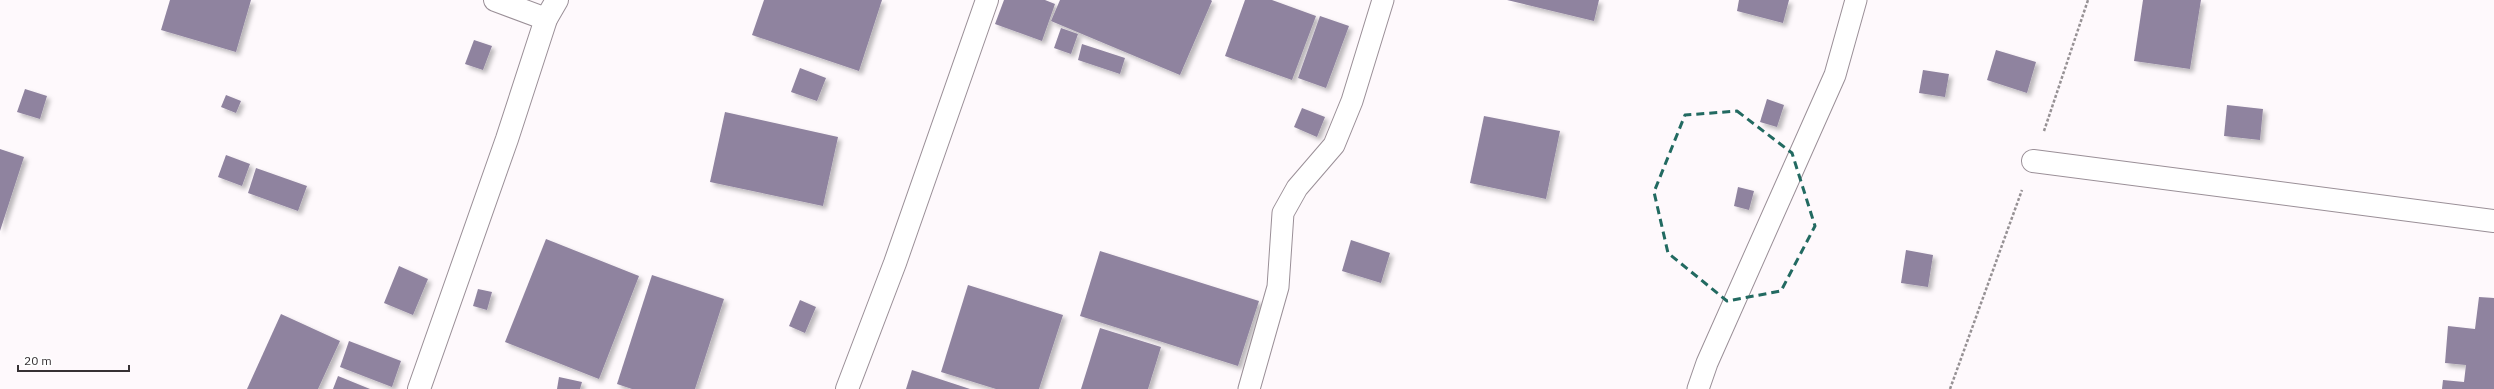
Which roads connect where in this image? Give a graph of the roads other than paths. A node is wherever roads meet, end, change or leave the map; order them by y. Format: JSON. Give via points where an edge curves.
{"nodes":[{"id":1,"x":495,"y":0,"type":"edge"},
{"id":2,"x":557,"y":0,"type":"edge"},
{"id":3,"x":987,"y":0,"type":"edge"},
{"id":4,"x":1383,"y":0,"type":"edge"},
{"id":5,"x":1856,"y":0,"type":"edge"},
{"id":6,"x":546,"y":19,"type":"junction"},
{"id":7,"x":2033,"y":161,"type":"road end"},
{"id":8,"x":2494,"y":221,"type":"edge"},
{"id":9,"x":419,"y":389,"type":"edge"},
{"id":10,"x":847,"y":389,"type":"edge"},
{"id":11,"x":1249,"y":389,"type":"edge"},
{"id":12,"x":1698,"y":389,"type":"edge"}],
"edges":[{"from":1,"to":6,"type":"street"},
{"from":2,"to":6,"type":"street"},
{"from":3,"to":10,"type":"street","via":[[906,233]]},
{"from":4,"to":11,"type":"lane","via":[[1352,101],[1334,145],[1324,160],[1297,188],[1283,213],[1278,287]]},
{"from":5,"to":12,"type":"lane","via":[[1835,75],[1707,363]]},
{"from":6,"to":9,"type":"street","via":[[507,139]]},
{"from":7,"to":8,"type":"street"}]}
